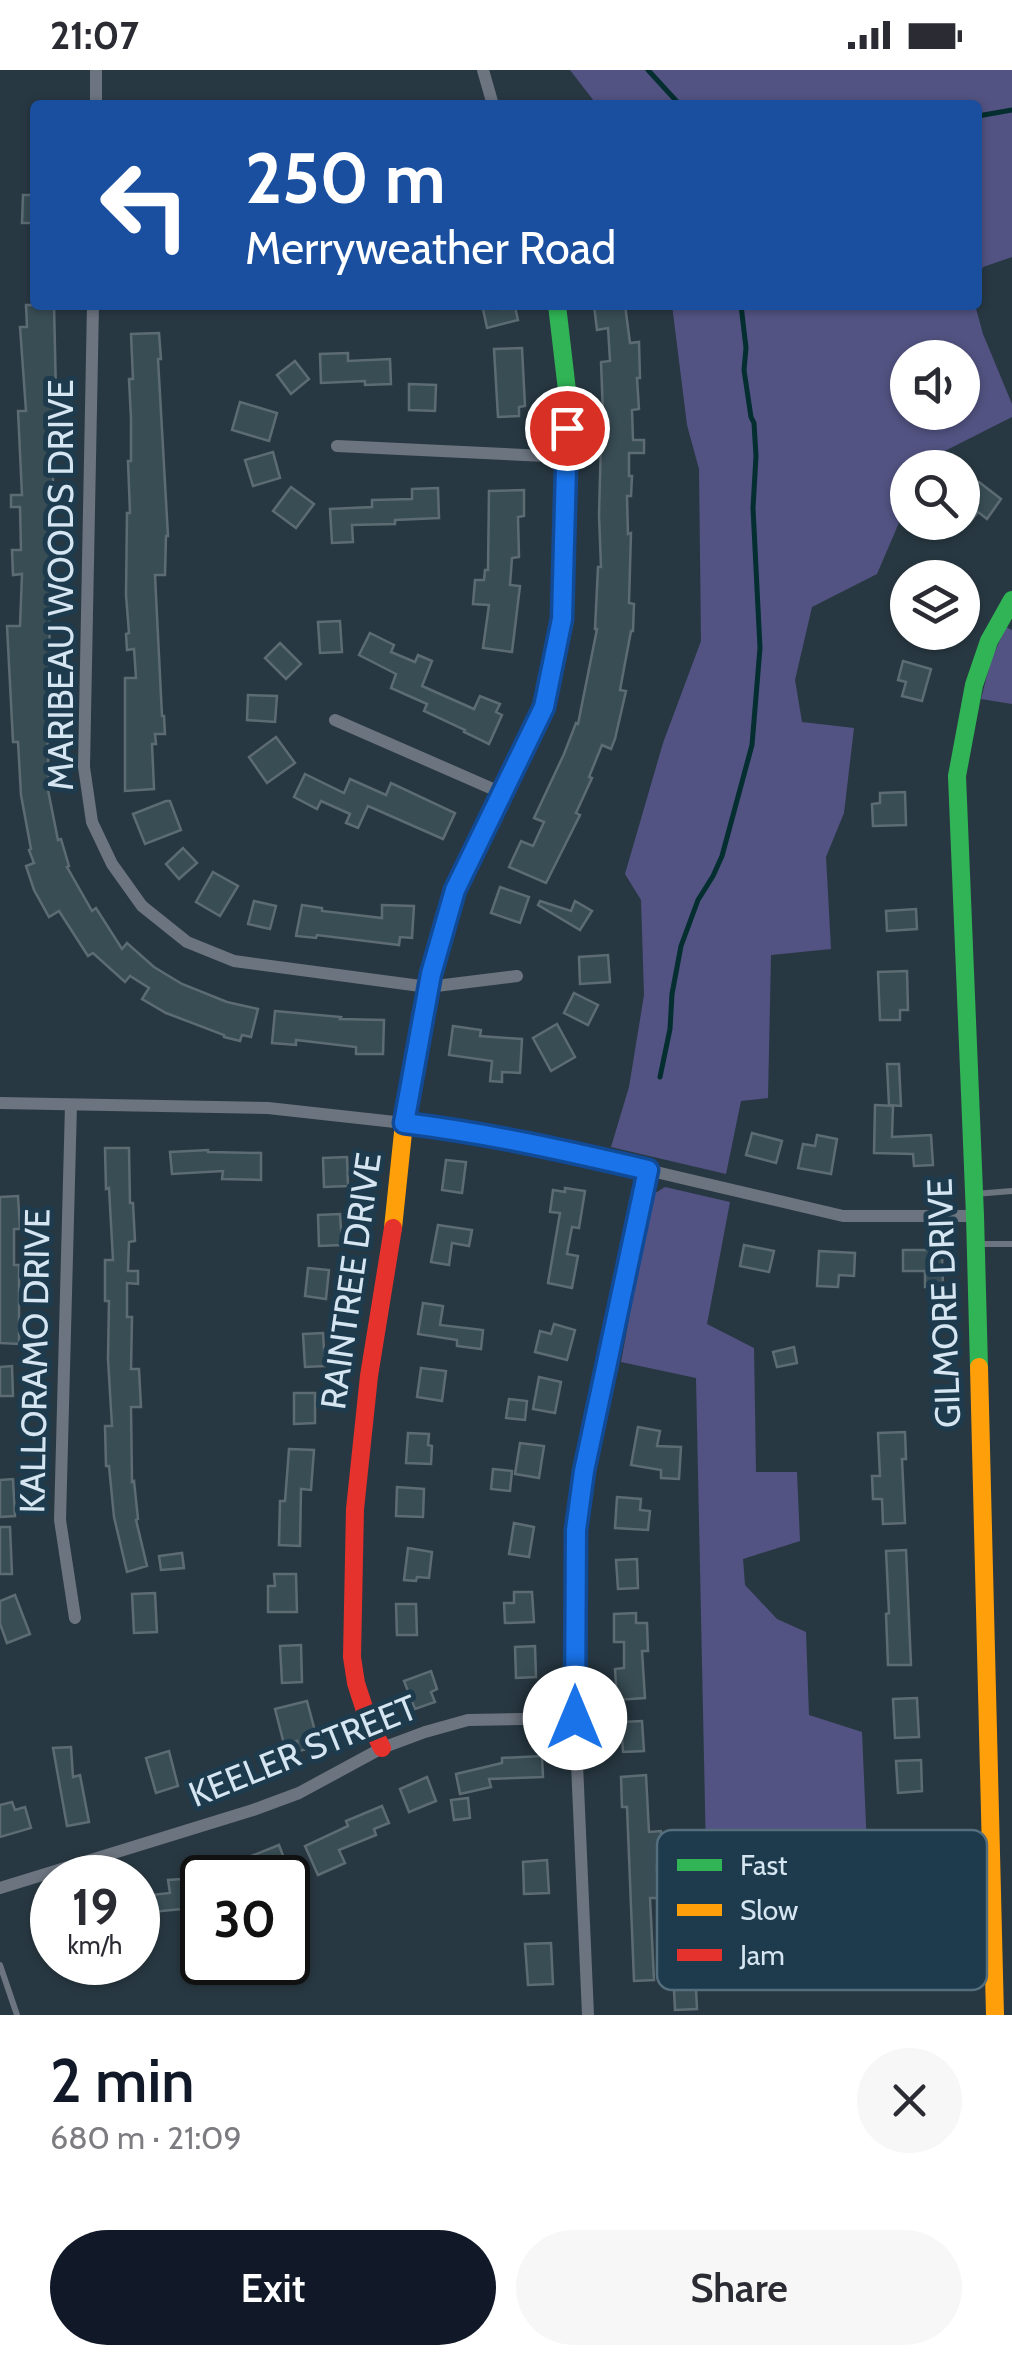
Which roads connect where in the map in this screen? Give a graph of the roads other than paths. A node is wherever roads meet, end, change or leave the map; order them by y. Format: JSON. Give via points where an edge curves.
{"nodes":[{"id":1,"x":96,"y":70,"type":"edge"},
{"id":2,"x":483,"y":70,"type":"edge"},
{"id":3,"x":96,"y":100,"type":"edge"},
{"id":4,"x":492,"y":100,"type":"edge"},
{"id":5,"x":93,"y":310,"type":"edge"},
{"id":6,"x":558,"y":310,"type":"edge"},
{"id":7,"x":337,"y":446,"type":"dead end"},
{"id":8,"x":566,"y":456,"type":"junction"},
{"id":9,"x":1012,"y":600,"type":"edge"},
{"id":10,"x":336,"y":720,"type":"dead end"},
{"id":11,"x":502,"y":793,"type":"junction"},
{"id":12,"x":517,"y":976,"type":"dead end"},
{"id":13,"x":428,"y":987,"type":"junction"},
{"id":14,"x":0,"y":1104,"type":"edge"},
{"id":15,"x":71,"y":1105,"type":"junction"},
{"id":16,"x":404,"y":1123,"type":"junction"},
{"id":17,"x":648,"y":1170,"type":"junction"},
{"id":18,"x":1012,"y":1191,"type":"edge"},
{"id":19,"x":974,"y":1194,"type":"junction"},
{"id":20,"x":975,"y":1216,"type":"junction"},
{"id":21,"x":976,"y":1244,"type":"junction"},
{"id":22,"x":1012,"y":1244,"type":"edge"},
{"id":23,"x":75,"y":1618,"type":"dead end"},
{"id":24,"x":575,"y":1718,"type":"junction"},
{"id":25,"x":382,"y":1748,"type":"junction"},
{"id":26,"x":0,"y":1888,"type":"edge"},
{"id":27,"x":0,"y":1966,"type":"edge"},
{"id":28,"x":17,"y":2015,"type":"edge"},
{"id":29,"x":588,"y":2015,"type":"edge"},
{"id":30,"x":996,"y":2015,"type":"edge"}],
"edges":[{"from":1,"to":3,"type":"street"},
{"from":2,"to":4,"type":"street"},
{"from":5,"to":13,"type":"street","name":"MARIBEAU WOODS DRIVE","via":[[84,767],[92,822],[112,864],[142,906],[187,942],[234,961]]},
{"from":6,"to":8,"type":"street","name":"RAINTREE DRIVE","via":[[568,399]]},
{"from":7,"to":8,"type":"street"},
{"from":8,"to":11,"type":"street","name":"RAINTREE DRIVE","via":[[562,619],[544,707]]},
{"from":9,"to":19,"type":"street","name":"GILMORE DRIVE","via":[[978,669],[957,776]]},
{"from":10,"to":11,"type":"street"},
{"from":11,"to":13,"type":"street","name":"RAINTREE DRIVE","via":[[455,890]]},
{"from":12,"to":13,"type":"street","name":"MARIBEAU WOODS DRIVE"},
{"from":13,"to":16,"type":"street","name":"RAINTREE DRIVE"},
{"from":14,"to":15,"type":"street"},
{"from":15,"to":16,"type":"street","via":[[268,1108]]},
{"from":15,"to":23,"type":"street","name":"KALLORAMO DRIVE","via":[[60,1520]]},
{"from":16,"to":17,"type":"street"},
{"from":16,"to":25,"type":"street","name":"RAINTREE DRIVE","via":[[356,1509],[352,1657]]},
{"from":17,"to":20,"type":"street","via":[[843,1216]]},
{"from":17,"to":24,"type":"street","via":[[576,1530]]},
{"from":18,"to":19,"type":"lane"},
{"from":19,"to":20,"type":"street","name":"GILMORE DRIVE"},
{"from":20,"to":21,"type":"street","name":"GILMORE DRIVE"},
{"from":21,"to":22,"type":"lane"},
{"from":21,"to":30,"type":"street","name":"GILMORE DRIVE"},
{"from":24,"to":25,"type":"street","name":"KEELER STREET","via":[[468,1720]]},
{"from":24,"to":29,"type":"street"},
{"from":25,"to":26,"type":"street","name":"KEELER STREET","via":[[252,1810]]},
{"from":27,"to":28,"type":"lane"}]}
